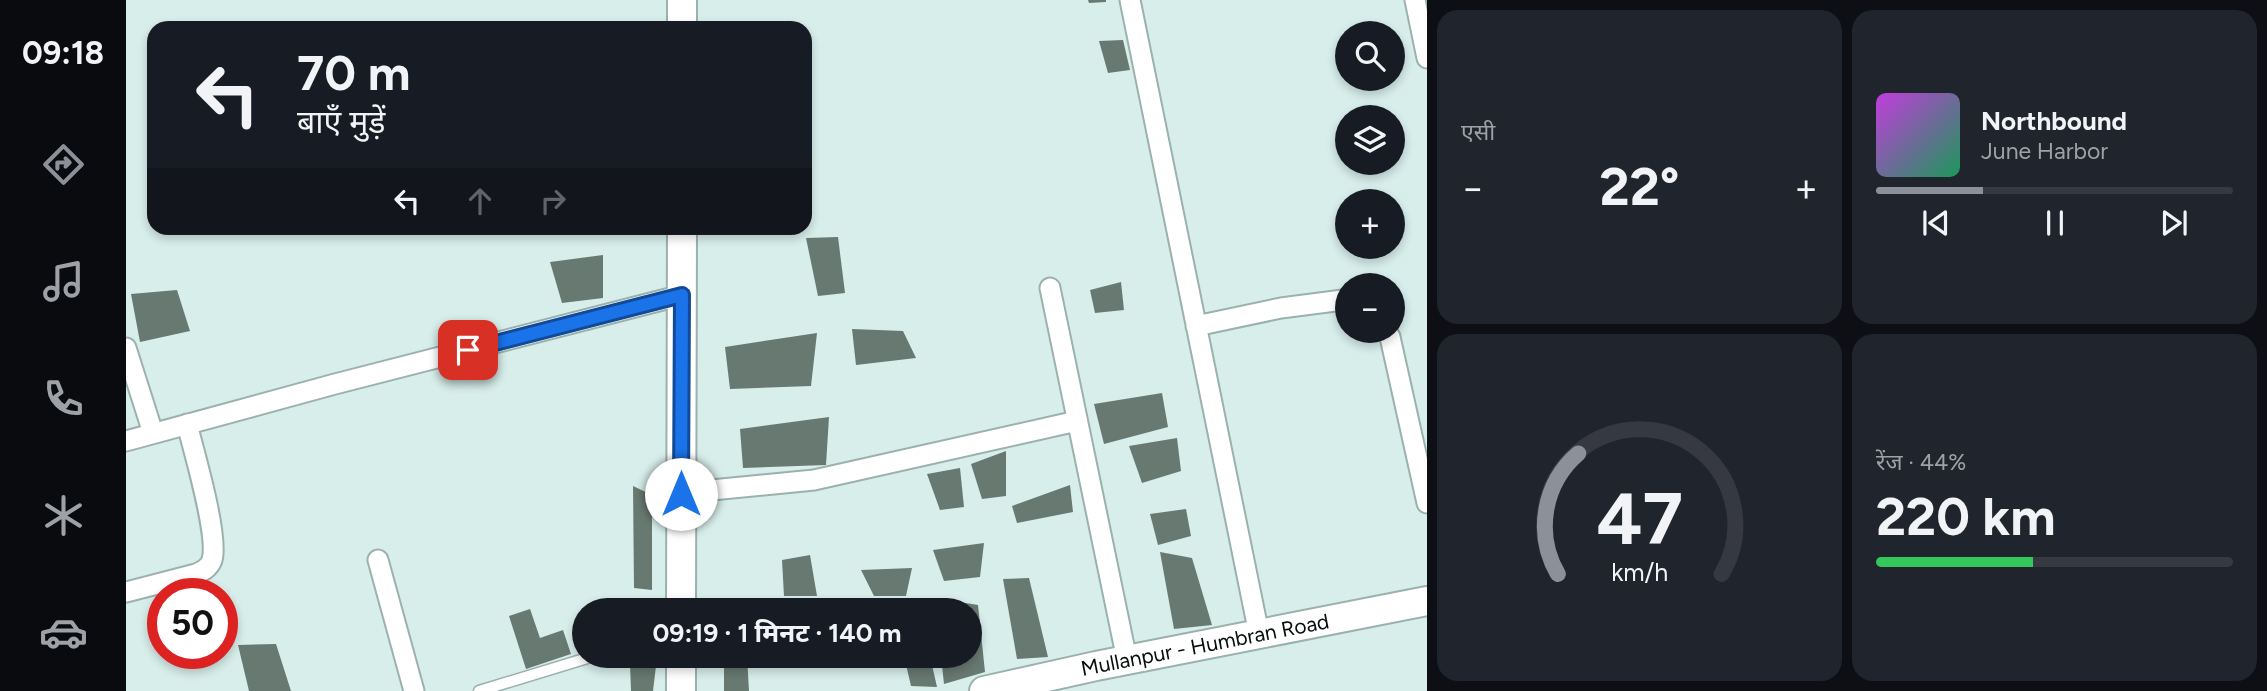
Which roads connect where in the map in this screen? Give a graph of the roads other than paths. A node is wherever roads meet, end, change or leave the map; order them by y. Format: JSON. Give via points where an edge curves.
{"nodes":[{"id":1,"x":682,"y":0,"type":"edge"},
{"id":2,"x":1130,"y":0,"type":"edge"},
{"id":3,"x":1415,"y":0,"type":"edge"},
{"id":4,"x":682,"y":21,"type":"edge"},
{"id":5,"x":1427,"y":58,"type":"edge"},
{"id":6,"x":682,"y":235,"type":"edge"},
{"id":7,"x":1050,"y":288,"type":"dead end"},
{"id":8,"x":682,"y":295,"type":"junction"},
{"id":9,"x":1335,"y":301,"type":"edge"},
{"id":10,"x":1196,"y":327,"type":"junction"},
{"id":11,"x":1391,"y":343,"type":"edge"},
{"id":12,"x":126,"y":348,"type":"edge"},
{"id":13,"x":1077,"y":421,"type":"junction"},
{"id":14,"x":187,"y":424,"type":"junction"},
{"id":15,"x":153,"y":433,"type":"junction"},
{"id":16,"x":126,"y":441,"type":"edge"},
{"id":17,"x":681,"y":494,"type":"junction"},
{"id":18,"x":1427,"y":503,"type":"edge"},
{"id":19,"x":378,"y":560,"type":"dead end"},
{"id":20,"x":126,"y":592,"type":"edge"},
{"id":21,"x":681,"y":598,"type":"edge"},
{"id":22,"x":1427,"y":600,"type":"edge"},
{"id":23,"x":1259,"y":634,"type":"junction"},
{"id":24,"x":1127,"y":660,"type":"junction"},
{"id":25,"x":572,"y":663,"type":"edge"},
{"id":26,"x":681,"y":668,"type":"edge"},
{"id":27,"x":414,"y":691,"type":"edge"},
{"id":28,"x":480,"y":691,"type":"edge"},
{"id":29,"x":681,"y":691,"type":"edge"},
{"id":30,"x":984,"y":691,"type":"edge"}],
"edges":[{"from":1,"to":4,"type":"main road"},
{"from":2,"to":10,"type":"street"},
{"from":3,"to":5,"type":"street"},
{"from":6,"to":8,"type":"main road"},
{"from":7,"to":13,"type":"street"},
{"from":8,"to":14,"type":"street"},
{"from":8,"to":17,"type":"main road"},
{"from":9,"to":10,"type":"street"},
{"from":10,"to":23,"type":"street"},
{"from":11,"to":18,"type":"street"},
{"from":12,"to":15,"type":"street"},
{"from":13,"to":17,"type":"street","via":[[814,480]]},
{"from":13,"to":24,"type":"street"},
{"from":14,"to":15,"type":"street"},
{"from":14,"to":20,"type":"street","via":[[205,498],[211,561],[196,574]]},
{"from":15,"to":16,"type":"street"},
{"from":17,"to":21,"type":"main road"},
{"from":19,"to":27,"type":"street"},
{"from":22,"to":23,"type":"main road","name":"Mullanpur - Humbran Road"},
{"from":23,"to":24,"type":"main road","name":"Mullanpur - Humbran Road"},
{"from":24,"to":30,"type":"main road","name":"Mullanpur - Humbran Road"},
{"from":25,"to":28,"type":"lane"},
{"from":26,"to":29,"type":"main road"}]}
